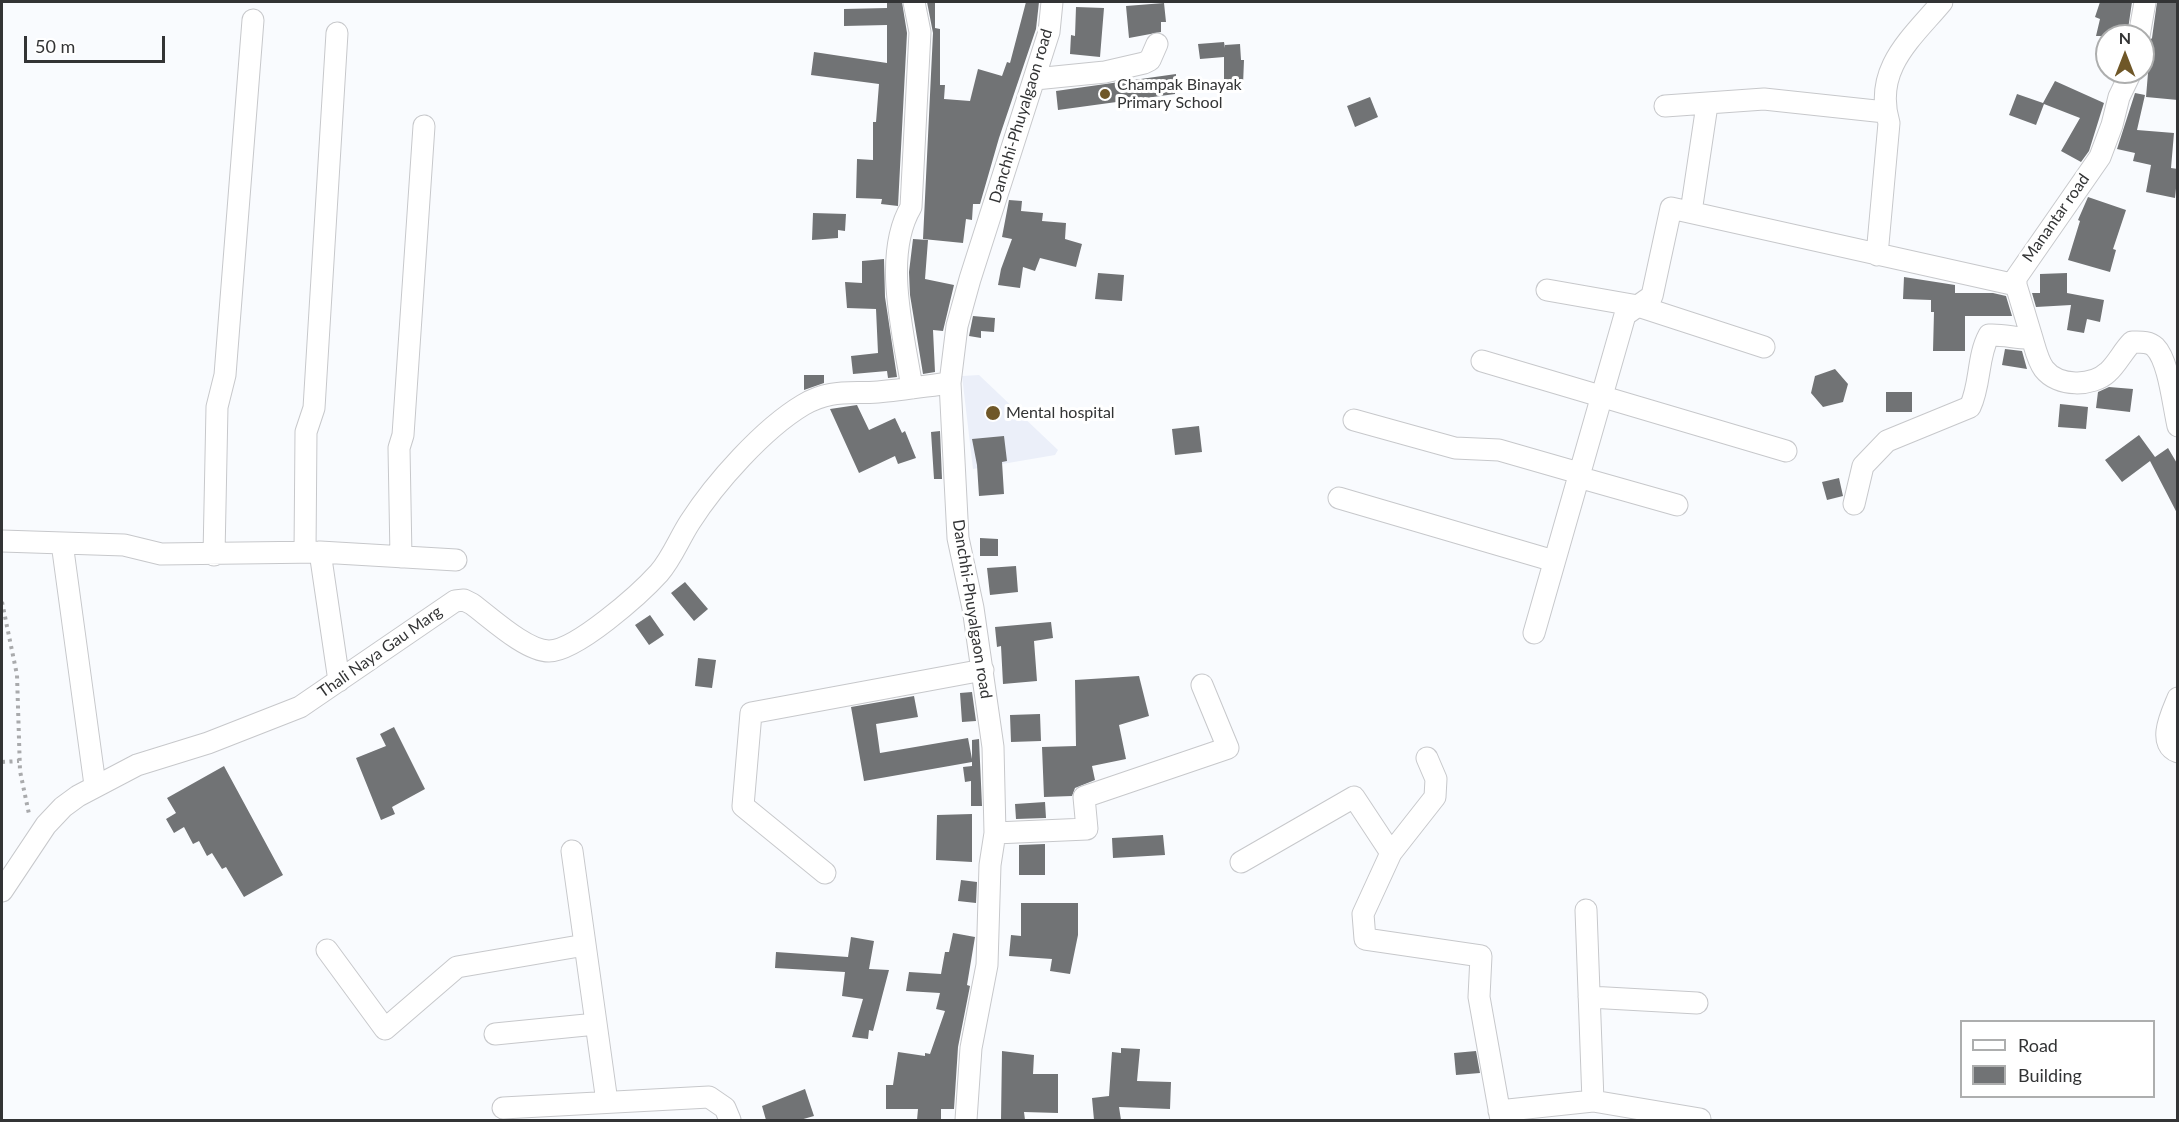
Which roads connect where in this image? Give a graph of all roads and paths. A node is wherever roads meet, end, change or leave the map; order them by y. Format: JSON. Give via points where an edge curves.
{"nodes":[{"id":1,"x":914,"y":2,"type":"edge"},
{"id":2,"x":1052,"y":2,"type":"edge"},
{"id":3,"x":1942,"y":2,"type":"edge"},
{"id":4,"x":2145,"y":2,"type":"edge"},
{"id":5,"x":253,"y":20,"type":"dead end"},
{"id":6,"x":2141,"y":24,"type":"edge"},
{"id":7,"x":337,"y":33,"type":"dead end"},
{"id":8,"x":1157,"y":44,"type":"dead end"},
{"id":9,"x":1035,"y":79,"type":"junction"},
{"id":10,"x":2125,"y":84,"type":"edge"},
{"id":11,"x":1707,"y":105,"type":"junction"},
{"id":12,"x":1665,"y":106,"type":"dead end"},
{"id":13,"x":1886,"y":112,"type":"junction"},
{"id":14,"x":424,"y":126,"type":"dead end"},
{"id":15,"x":1691,"y":212,"type":"junction"},
{"id":16,"x":1877,"y":255,"type":"junction"},
{"id":17,"x":2016,"y":285,"type":"junction"},
{"id":18,"x":1547,"y":290,"type":"dead end"},
{"id":19,"x":1638,"y":306,"type":"junction"},
{"id":20,"x":2032,"y":338,"type":"junction"},
{"id":21,"x":1764,"y":347,"type":"dead end"},
{"id":22,"x":1482,"y":361,"type":"dead end"},
{"id":23,"x":950,"y":383,"type":"junction"},
{"id":24,"x":912,"y":388,"type":"junction"},
{"id":25,"x":1602,"y":395,"type":"junction"},
{"id":26,"x":1354,"y":420,"type":"dead end"},
{"id":27,"x":2178,"y":426,"type":"edge"},
{"id":28,"x":1785,"y":451,"type":"dead end"},
{"id":29,"x":1579,"y":475,"type":"junction"},
{"id":30,"x":1339,"y":498,"type":"dead end"},
{"id":31,"x":1854,"y":504,"type":"dead end"},
{"id":32,"x":1677,"y":505,"type":"dead end"},
{"id":33,"x":2,"y":541,"type":"edge"},
{"id":34,"x":62,"y":543,"type":"junction"},
{"id":35,"x":313,"y":552,"type":"junction"},
{"id":36,"x":214,"y":555,"type":"junction"},
{"id":37,"x":401,"y":557,"type":"junction"},
{"id":38,"x":456,"y":560,"type":"dead end"},
{"id":39,"x":1554,"y":561,"type":"junction"},
{"id":40,"x":2,"y":602,"type":"edge"},
{"id":41,"x":1533,"y":633,"type":"dead end"},
{"id":42,"x":983,"y":670,"type":"junction"},
{"id":43,"x":339,"y":681,"type":"junction"},
{"id":44,"x":1202,"y":685,"type":"dead end"},
{"id":45,"x":2178,"y":698,"type":"edge"},
{"id":46,"x":2178,"y":752,"type":"edge"},
{"id":47,"x":1426,"y":758,"type":"dead end"},
{"id":48,"x":19,"y":761,"type":"junction"},
{"id":49,"x":2,"y":762,"type":"edge"},
{"id":50,"x":95,"y":785,"type":"junction"},
{"id":51,"x":42,"y":832,"type":"junction"},
{"id":52,"x":995,"y":833,"type":"junction"},
{"id":53,"x":573,"y":851,"type":"dead end"},
{"id":54,"x":1392,"y":853,"type":"junction"},
{"id":55,"x":1241,"y":862,"type":"dead end"},
{"id":56,"x":825,"y":873,"type":"dead end"},
{"id":57,"x":2,"y":891,"type":"edge"},
{"id":58,"x":1586,"y":910,"type":"dead end"},
{"id":59,"x":585,"y":945,"type":"junction"},
{"id":60,"x":327,"y":950,"type":"dead end"},
{"id":61,"x":1589,"y":997,"type":"junction"},
{"id":62,"x":1697,"y":1003,"type":"dead end"},
{"id":63,"x":596,"y":1024,"type":"junction"},
{"id":64,"x":495,"y":1034,"type":"dead end"},
{"id":65,"x":1593,"y":1101,"type":"junction"},
{"id":66,"x":607,"y":1102,"type":"junction"},
{"id":67,"x":503,"y":1108,"type":"dead end"},
{"id":68,"x":524,"y":1113,"type":"edge"},
{"id":69,"x":1500,"y":1116,"type":"edge"},
{"id":70,"x":1700,"y":1119,"type":"edge"},
{"id":71,"x":730,"y":1120,"type":"edge"},
{"id":72,"x":966,"y":1120,"type":"edge"}],
"edges":[{"from":1,"to":24,"type":"street","via":[[920,32],[911,207],[899,230],[897,251]]},
{"from":2,"to":9,"type":"street","name":"Danchhi-Phuyalgaon road","via":[[1049,32]]},
{"from":3,"to":13,"type":"street","via":[[1888,70]]},
{"from":4,"to":6,"type":"street"},
{"from":5,"to":36,"type":"street","via":[[225,375],[218,406]]},
{"from":7,"to":35,"type":"street","via":[[314,408],[306,432]]},
{"from":8,"to":9,"type":"street","via":[[1150,60],[1144,63],[1105,72]]},
{"from":9,"to":23,"type":"street","name":"Danchhi-Phuyalgaon road","via":[[957,326]]},
{"from":10,"to":17,"type":"street","name":"Manantar road","via":[[2100,157],[2022,267]]},
{"from":11,"to":12,"type":"street"},
{"from":11,"to":13,"type":"street","via":[[1764,99]]},
{"from":11,"to":15,"type":"street"},
{"from":13,"to":16,"type":"street"},
{"from":14,"to":37,"type":"street","via":[[404,435],[399,448]]},
{"from":15,"to":16,"type":"street"},
{"from":15,"to":19,"type":"street","via":[[1671,208],[1652,296]]},
{"from":16,"to":17,"type":"street"},
{"from":17,"to":20,"type":"street"},
{"from":18,"to":19,"type":"street"},
{"from":19,"to":21,"type":"street"},
{"from":19,"to":25,"type":"street","via":[[1625,315]]},
{"from":20,"to":27,"type":"street","via":[[2042,368],[2052,378],[2079,383],[2109,372],[2132,342],[2154,345],[2163,358]]},
{"from":20,"to":31,"type":"street","via":[[1989,335],[1970,407],[1887,441],[1863,466]]},
{"from":22,"to":25,"type":"street"},
{"from":23,"to":24,"type":"street","name":"Thali Naya Gau Marg"},
{"from":23,"to":42,"type":"street","name":"Danchhi-Phuyalgaon road","via":[[958,538]]},
{"from":24,"to":43,"type":"street","name":"Thali Naya Gau Marg","via":[[837,392],[787,415],[752,446],[705,502],[659,573],[636,596],[569,647],[550,651],[534,648],[472,604],[455,601]]},
{"from":25,"to":28,"type":"street"},
{"from":25,"to":29,"type":"street"},
{"from":26,"to":29,"type":"street","via":[[1455,448],[1499,450]]},
{"from":29,"to":32,"type":"street"},
{"from":29,"to":39,"type":"street"},
{"from":30,"to":39,"type":"street"},
{"from":33,"to":34,"type":"street"},
{"from":34,"to":36,"type":"street","via":[[124,545],[161,554]]},
{"from":34,"to":50,"type":"street"},
{"from":35,"to":36,"type":"street"},
{"from":35,"to":37,"type":"street"},
{"from":35,"to":43,"type":"street"},
{"from":37,"to":38,"type":"street"},
{"from":39,"to":41,"type":"street"},
{"from":40,"to":48,"type":"path","via":[[17,675]]},
{"from":42,"to":52,"type":"street","name":"Danchhi-Phuyalgaon road","via":[[993,747]]},
{"from":42,"to":56,"type":"street","via":[[751,713],[744,806]]},
{"from":43,"to":50,"type":"street","name":"Thali Naya Gau Marg","via":[[279,717],[137,765]]},
{"from":44,"to":52,"type":"street","via":[[1228,748],[1084,797],[1087,829]]},
{"from":45,"to":46,"type":"street","via":[[2166,737],[2169,746]]},
{"from":47,"to":54,"type":"street","via":[[1436,779],[1435,796]]},
{"from":48,"to":49,"type":"path"},
{"from":48,"to":51,"type":"path","via":[[30,819]]},
{"from":50,"to":51,"type":"street","name":"Thali Naya Gau Marg","via":[[63,807]]},
{"from":51,"to":57,"type":"street","name":"Thali Naya Gau Marg"},
{"from":52,"to":72,"type":"street","name":"Danchhi-Phuyalgaon road","via":[[990,865],[987,965],[971,1048]]},
{"from":53,"to":59,"type":"street"},
{"from":54,"to":55,"type":"street","via":[[1354,797]]},
{"from":54,"to":69,"type":"street","via":[[1363,914],[1365,939],[1481,956],[1479,996]]},
{"from":58,"to":61,"type":"street"},
{"from":59,"to":60,"type":"street","via":[[457,967],[385,1029]]},
{"from":59,"to":63,"type":"street"},
{"from":61,"to":62,"type":"street"},
{"from":61,"to":65,"type":"street"},
{"from":63,"to":64,"type":"street"},
{"from":63,"to":66,"type":"street"},
{"from":65,"to":69,"type":"street"},
{"from":65,"to":70,"type":"street"},
{"from":66,"to":68,"type":"street"},
{"from":66,"to":71,"type":"street","via":[[709,1097],[725,1108]]},
{"from":67,"to":68,"type":"street"}]}
